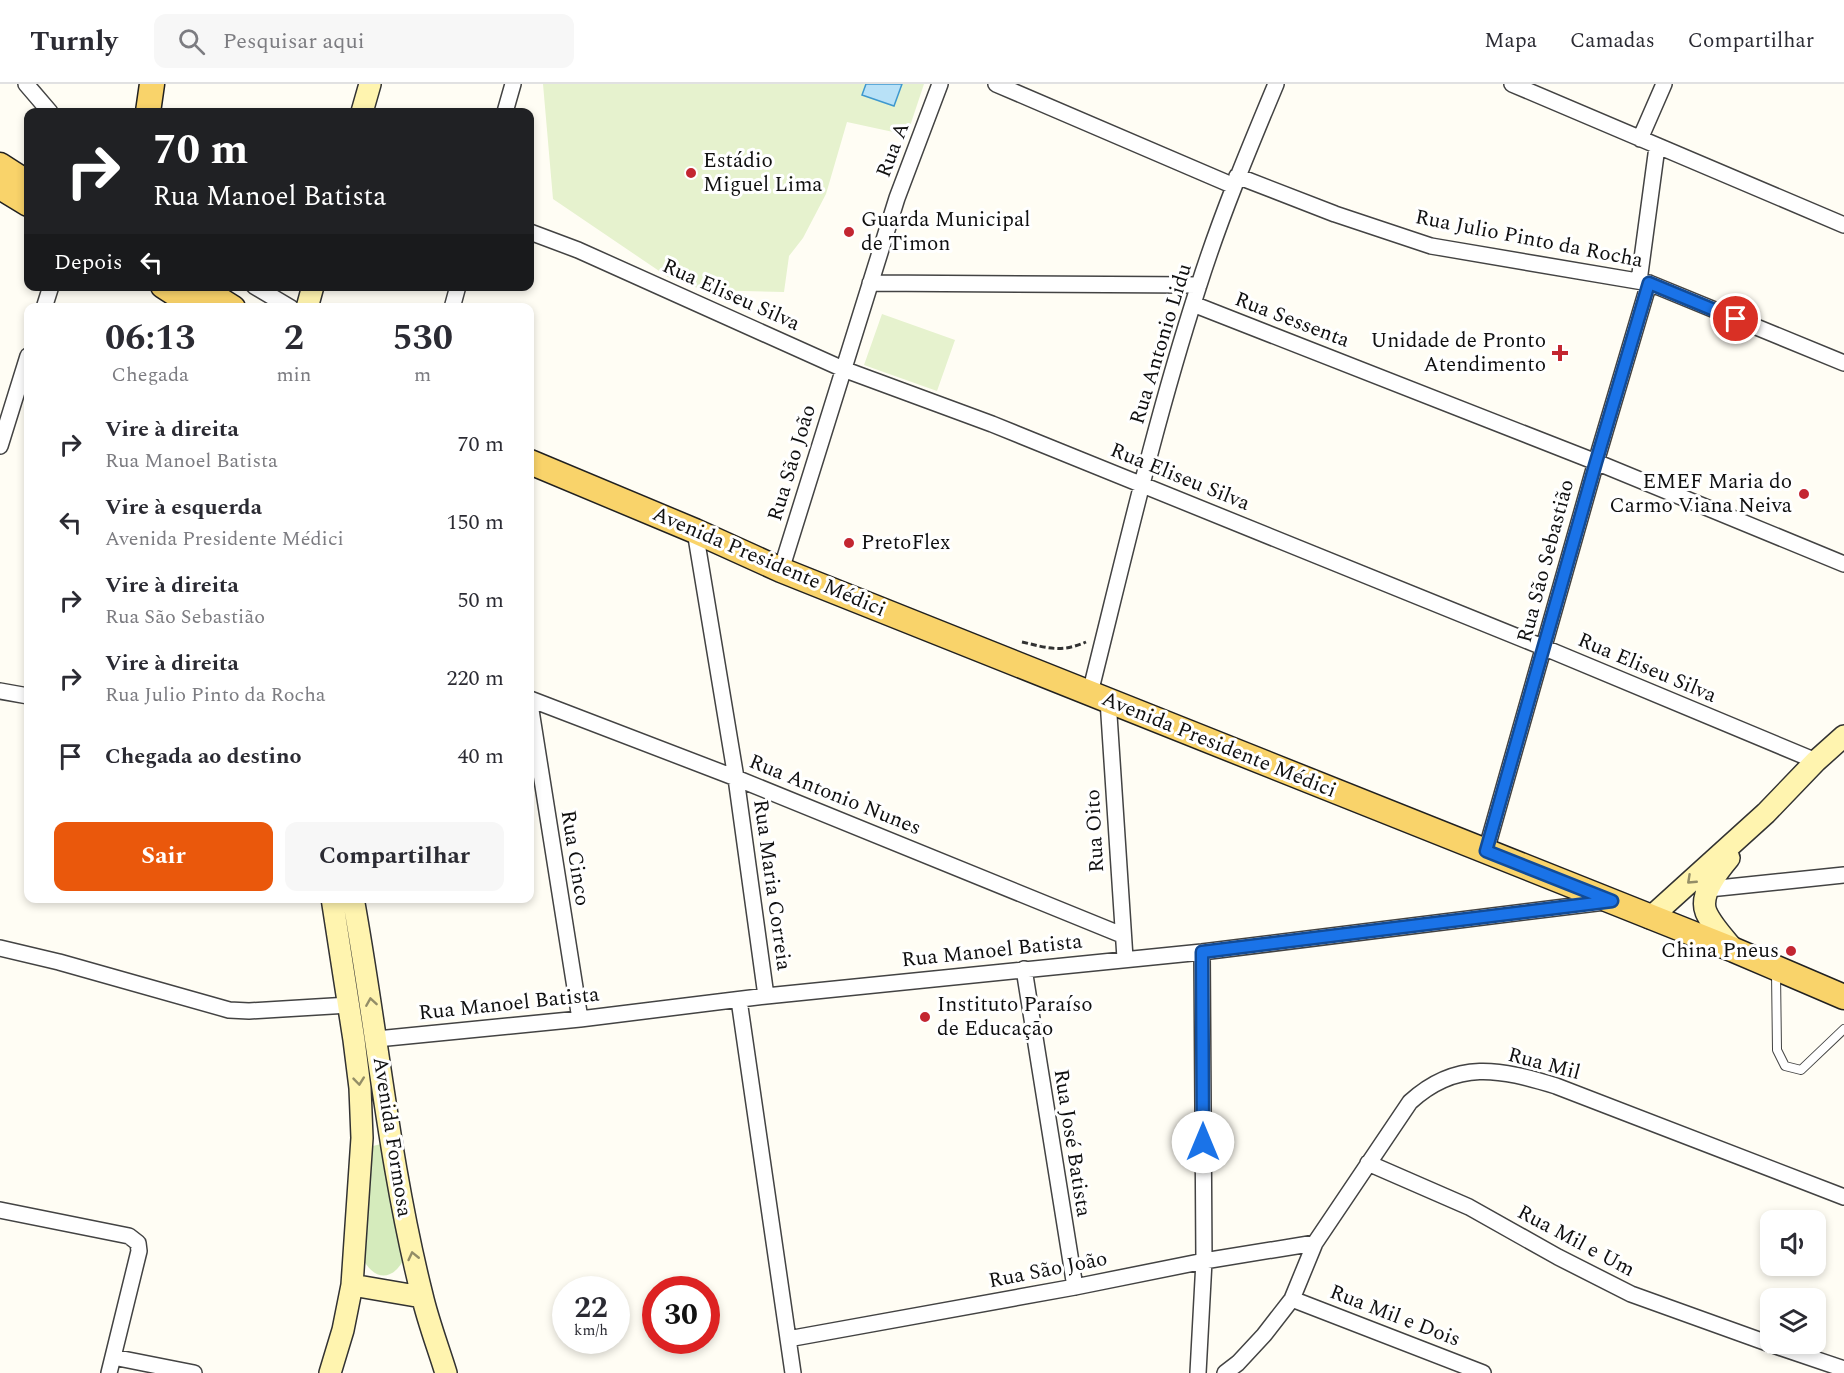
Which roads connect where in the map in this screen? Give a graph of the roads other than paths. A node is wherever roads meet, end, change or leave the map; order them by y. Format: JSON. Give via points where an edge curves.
{"nodes":[{"id":1,"x":26,"y":84,"type":"edge"},
{"id":2,"x":152,"y":84,"type":"edge"},
{"id":3,"x":370,"y":84,"type":"edge"},
{"id":4,"x":513,"y":84,"type":"edge"},
{"id":5,"x":940,"y":84,"type":"edge"},
{"id":6,"x":996,"y":84,"type":"edge"},
{"id":7,"x":1276,"y":84,"type":"edge"},
{"id":8,"x":1512,"y":84,"type":"edge"},
{"id":9,"x":1664,"y":84,"type":"edge"},
{"id":10,"x":47,"y":108,"type":"edge"},
{"id":11,"x":149,"y":108,"type":"edge"},
{"id":12,"x":363,"y":108,"type":"edge"},
{"id":13,"x":506,"y":108,"type":"edge"},
{"id":14,"x":1640,"y":139,"type":"junction"},
{"id":15,"x":1657,"y":147,"type":"junction"},
{"id":16,"x":0,"y":165,"type":"edge"},
{"id":17,"x":24,"y":180,"type":"edge"},
{"id":18,"x":1236,"y":181,"type":"junction"},
{"id":19,"x":0,"y":187,"type":"edge"},
{"id":20,"x":24,"y":202,"type":"edge"},
{"id":21,"x":1844,"y":225,"type":"edge"},
{"id":22,"x":534,"y":234,"type":"edge"},
{"id":23,"x":1644,"y":282,"type":"junction"},
{"id":24,"x":870,"y":283,"type":"junction"},
{"id":25,"x":1199,"y":285,"type":"junction"},
{"id":26,"x":170,"y":291,"type":"edge"},
{"id":27,"x":206,"y":291,"type":"edge"},
{"id":28,"x":262,"y":291,"type":"edge"},
{"id":29,"x":188,"y":303,"type":"edge"},
{"id":30,"x":225,"y":303,"type":"edge"},
{"id":31,"x":283,"y":303,"type":"edge"},
{"id":32,"x":1193,"y":304,"type":"junction"},
{"id":33,"x":1844,"y":363,"type":"edge"},
{"id":34,"x":24,"y":368,"type":"edge"},
{"id":35,"x":843,"y":369,"type":"junction"},
{"id":36,"x":0,"y":443,"type":"edge"},
{"id":37,"x":534,"y":457,"type":"edge"},
{"id":38,"x":1596,"y":462,"type":"junction"},
{"id":39,"x":534,"y":464,"type":"edge"},
{"id":40,"x":1141,"y":484,"type":"junction"},
{"id":41,"x":596,"y":490,"type":"junction"},
{"id":42,"x":695,"y":531,"type":"junction"},
{"id":43,"x":1844,"y":564,"type":"edge"},
{"id":44,"x":781,"y":570,"type":"junction"},
{"id":45,"x":1545,"y":648,"type":"junction"},
{"id":46,"x":0,"y":691,"type":"edge"},
{"id":47,"x":24,"y":695,"type":"edge"},
{"id":48,"x":1099,"y":697,"type":"junction"},
{"id":49,"x":534,"y":701,"type":"edge"},
{"id":50,"x":534,"y":729,"type":"edge"},
{"id":51,"x":1843,"y":738,"type":"edge"},
{"id":52,"x":1816,"y":761,"type":"junction"},
{"id":53,"x":736,"y":778,"type":"junction"},
{"id":54,"x":1766,"y":813,"type":"junction"},
{"id":55,"x":1486,"y":851,"type":"junction"},
{"id":56,"x":1844,"y":875,"type":"edge"},
{"id":57,"x":1709,"y":889,"type":"junction"},
{"id":58,"x":1612,"y":901,"type":"junction"},
{"id":59,"x":333,"y":903,"type":"edge"},
{"id":60,"x":354,"y":903,"type":"edge"},
{"id":61,"x":1650,"y":918,"type":"junction"},
{"id":62,"x":1122,"y":935,"type":"junction"},
{"id":63,"x":0,"y":948,"type":"edge"},
{"id":64,"x":1734,"y":950,"type":"junction"},
{"id":65,"x":1202,"y":952,"type":"junction"},
{"id":66,"x":1125,"y":958,"type":"junction"},
{"id":67,"x":1776,"y":968,"type":"junction"},
{"id":68,"x":1024,"y":969,"type":"junction"},
{"id":69,"x":1844,"y":982,"type":"edge"},
{"id":70,"x":1819,"y":986,"type":"junction"},
{"id":71,"x":766,"y":996,"type":"junction"},
{"id":72,"x":1844,"y":997,"type":"edge"},
{"id":73,"x":739,"y":1000,"type":"junction"},
{"id":74,"x":348,"y":1005,"type":"junction"},
{"id":75,"x":580,"y":1019,"type":"junction"},
{"id":76,"x":1844,"y":1029,"type":"edge"},
{"id":77,"x":377,"y":1039,"type":"junction"},
{"id":78,"x":389,"y":1133,"type":"junction"},
{"id":79,"x":362,"y":1138,"type":"junction"},
{"id":80,"x":1368,"y":1163,"type":"junction"},
{"id":81,"x":1844,"y":1197,"type":"edge"},
{"id":82,"x":0,"y":1210,"type":"edge"},
{"id":83,"x":1315,"y":1243,"type":"junction"},
{"id":84,"x":1204,"y":1261,"type":"junction"},
{"id":85,"x":352,"y":1285,"type":"junction"},
{"id":86,"x":1075,"y":1287,"type":"junction"},
{"id":87,"x":422,"y":1297,"type":"junction"},
{"id":88,"x":1292,"y":1299,"type":"junction"},
{"id":89,"x":788,"y":1339,"type":"junction"},
{"id":90,"x":1760,"y":1340,"type":"edge"},
{"id":91,"x":1801,"y":1354,"type":"edge"},
{"id":92,"x":113,"y":1357,"type":"junction"},
{"id":93,"x":1844,"y":1368,"type":"edge"},
{"id":94,"x":110,"y":1373,"type":"edge"},
{"id":95,"x":194,"y":1373,"type":"edge"},
{"id":96,"x":330,"y":1373,"type":"edge"},
{"id":97,"x":446,"y":1373,"type":"edge"},
{"id":98,"x":793,"y":1373,"type":"edge"},
{"id":99,"x":1198,"y":1373,"type":"edge"},
{"id":100,"x":1225,"y":1373,"type":"edge"},
{"id":101,"x":1483,"y":1373,"type":"edge"}],
"edges":[{"from":1,"to":10,"type":"street"},
{"from":2,"to":11,"type":"main road"},
{"from":3,"to":12,"type":"main road"},
{"from":4,"to":13,"type":"street"},
{"from":5,"to":24,"type":"street","name":"Rua A"},
{"from":6,"to":18,"type":"street","name":"Rua Julio Pinto da Rocha"},
{"from":7,"to":18,"type":"street","name":"Rua Antonio Lidu"},
{"from":8,"to":14,"type":"street"},
{"from":9,"to":14,"type":"street"},
{"from":14,"to":15,"type":"street"},
{"from":15,"to":21,"type":"street"},
{"from":15,"to":23,"type":"street","name":"Rua São Sebastião"},
{"from":16,"to":17,"type":"main road"},
{"from":18,"to":23,"type":"street","name":"Rua Julio Pinto da Rocha","via":[[1431,246]]},
{"from":18,"to":25,"type":"street","name":"Rua Antonio Lidu"},
{"from":19,"to":20,"type":"main road"},
{"from":22,"to":35,"type":"street","name":"Rua Eliseu Silva"},
{"from":23,"to":33,"type":"street","name":"Rua Julio Pinto da Rocha"},
{"from":23,"to":38,"type":"street","name":"Rua São Sebastião"},
{"from":24,"to":25,"type":"street"},
{"from":24,"to":35,"type":"street","name":"Rua A"},
{"from":25,"to":32,"type":"street","name":"Rua Antonio Lidu"},
{"from":26,"to":29,"type":"main road"},
{"from":27,"to":30,"type":"main road"},
{"from":28,"to":31,"type":"street"},
{"from":32,"to":38,"type":"street","name":"Rua Sessenta"},
{"from":32,"to":40,"type":"street","name":"Rua Antonio Lidu"},
{"from":34,"to":36,"type":"street"},
{"from":35,"to":40,"type":"street","name":"Rua Eliseu Silva"},
{"from":35,"to":44,"type":"street","name":"Rua São João"},
{"from":37,"to":41,"type":"main road","name":"Avenida Presidente Médici"},
{"from":38,"to":43,"type":"street","name":"Rua Sessenta"},
{"from":38,"to":45,"type":"street","name":"Rua São Sebastião"},
{"from":39,"to":41,"type":"main road","name":"Avenida Presidente Médici"},
{"from":40,"to":45,"type":"street","name":"Rua Eliseu Silva"},
{"from":40,"to":48,"type":"street","name":"Rua Antonio Lidu","via":[[1105,631]]},
{"from":41,"to":42,"type":"main road","name":"Avenida Presidente Médici"},
{"from":42,"to":44,"type":"main road","name":"Avenida Presidente Médici"},
{"from":42,"to":53,"type":"street","name":"Rua Maria Correia"},
{"from":44,"to":48,"type":"main road","name":"Avenida Presidente Médici"},
{"from":45,"to":52,"type":"street","name":"Rua Eliseu Silva"},
{"from":45,"to":55,"type":"street","name":"Rua São Sebastião"},
{"from":46,"to":47,"type":"street"},
{"from":48,"to":55,"type":"main road","name":"Avenida Presidente Médici"},
{"from":48,"to":62,"type":"street","name":"Rua Oito"},
{"from":49,"to":53,"type":"street","name":"Rua Antonio Nunes"},
{"from":50,"to":75,"type":"street","name":"Rua Cinco"},
{"from":51,"to":52,"type":"main road"},
{"from":52,"to":54,"type":"main road"},
{"from":53,"to":62,"type":"street","name":"Rua Antonio Nunes"},
{"from":53,"to":71,"type":"street","name":"Rua Maria Correia"},
{"from":54,"to":57,"type":"main road"},
{"from":54,"to":61,"type":"main road","one_way":true},
{"from":55,"to":58,"type":"main road","name":"Avenida Presidente Médici"},
{"from":56,"to":57,"type":"street"},
{"from":57,"to":64,"type":"main road","via":[[1705,910]]},
{"from":58,"to":61,"type":"main road","name":"Avenida Presidente Médici"},
{"from":58,"to":65,"type":"street","name":"Rua Manoel Batista"},
{"from":59,"to":74,"type":"main road","name":"Avenida Formosa"},
{"from":77,"to":60,"type":"main road","name":"Avenida Formosa","one_way":true},
{"from":61,"to":64,"type":"main road","name":"Avenida Presidente Médici"},
{"from":62,"to":66,"type":"street","name":"Rua Oito"},
{"from":63,"to":74,"type":"street","via":[[229,1010]]},
{"from":64,"to":67,"type":"main road","name":"Avenida Presidente Médici"},
{"from":65,"to":66,"type":"street","name":"Rua Manoel Batista"},
{"from":65,"to":84,"type":"street"},
{"from":66,"to":68,"type":"street","name":"Rua Manoel Batista"},
{"from":67,"to":70,"type":"main road","name":"Avenida Presidente Médici"},
{"from":67,"to":76,"type":"lane","via":[[1776,1050],[1785,1066],[1801,1070]]},
{"from":68,"to":71,"type":"street","name":"Rua Manoel Batista"},
{"from":68,"to":86,"type":"street","name":"Rua José Batista"},
{"from":69,"to":70,"type":"street"},
{"from":70,"to":72,"type":"main road","name":"Avenida Presidente Médici"},
{"from":71,"to":73,"type":"street","name":"Rua Manoel Batista"},
{"from":73,"to":75,"type":"street","name":"Rua Manoel Batista"},
{"from":73,"to":89,"type":"street"},
{"from":74,"to":79,"type":"main road","name":"Avenida Formosa","one_way":true,"via":[[360,1088]]},
{"from":75,"to":77,"type":"street","name":"Rua Manoel Batista"},
{"from":77,"to":78,"type":"main road","name":"Avenida Formosa"},
{"from":78,"to":79,"type":"main road"},
{"from":87,"to":78,"type":"main road","name":"Avenida Formosa","one_way":true},
{"from":79,"to":85,"type":"main road","name":"Avenida Formosa"},
{"from":80,"to":81,"type":"street","name":"Rua Mil","via":[[1410,1102],[1425,1088],[1447,1076],[1499,1072],[1556,1086]]},
{"from":80,"to":83,"type":"street","name":"Rua Mil"},
{"from":80,"to":90,"type":"street","name":"Rua Mil e Um","via":[[1469,1207],[1631,1293]]},
{"from":82,"to":92,"type":"street","via":[[129,1236],[137,1242],[139,1251]]},
{"from":83,"to":84,"type":"street","name":"Rua São João"},
{"from":83,"to":88,"type":"street","name":"Rua Mil"},
{"from":84,"to":86,"type":"street","name":"Rua São João"},
{"from":84,"to":99,"type":"street"},
{"from":85,"to":87,"type":"main road"},
{"from":85,"to":96,"type":"main road","name":"Avenida Formosa"},
{"from":86,"to":89,"type":"street","name":"Rua São João"},
{"from":87,"to":97,"type":"main road","name":"Avenida Formosa"},
{"from":88,"to":100,"type":"street","name":"Rua Mil","via":[[1264,1335]]},
{"from":88,"to":101,"type":"street","name":"Rua Mil e Dois"},
{"from":89,"to":98,"type":"street"},
{"from":91,"to":93,"type":"street","name":"Rua Mil e Um"},
{"from":92,"to":94,"type":"street"},
{"from":92,"to":95,"type":"street"}]}
